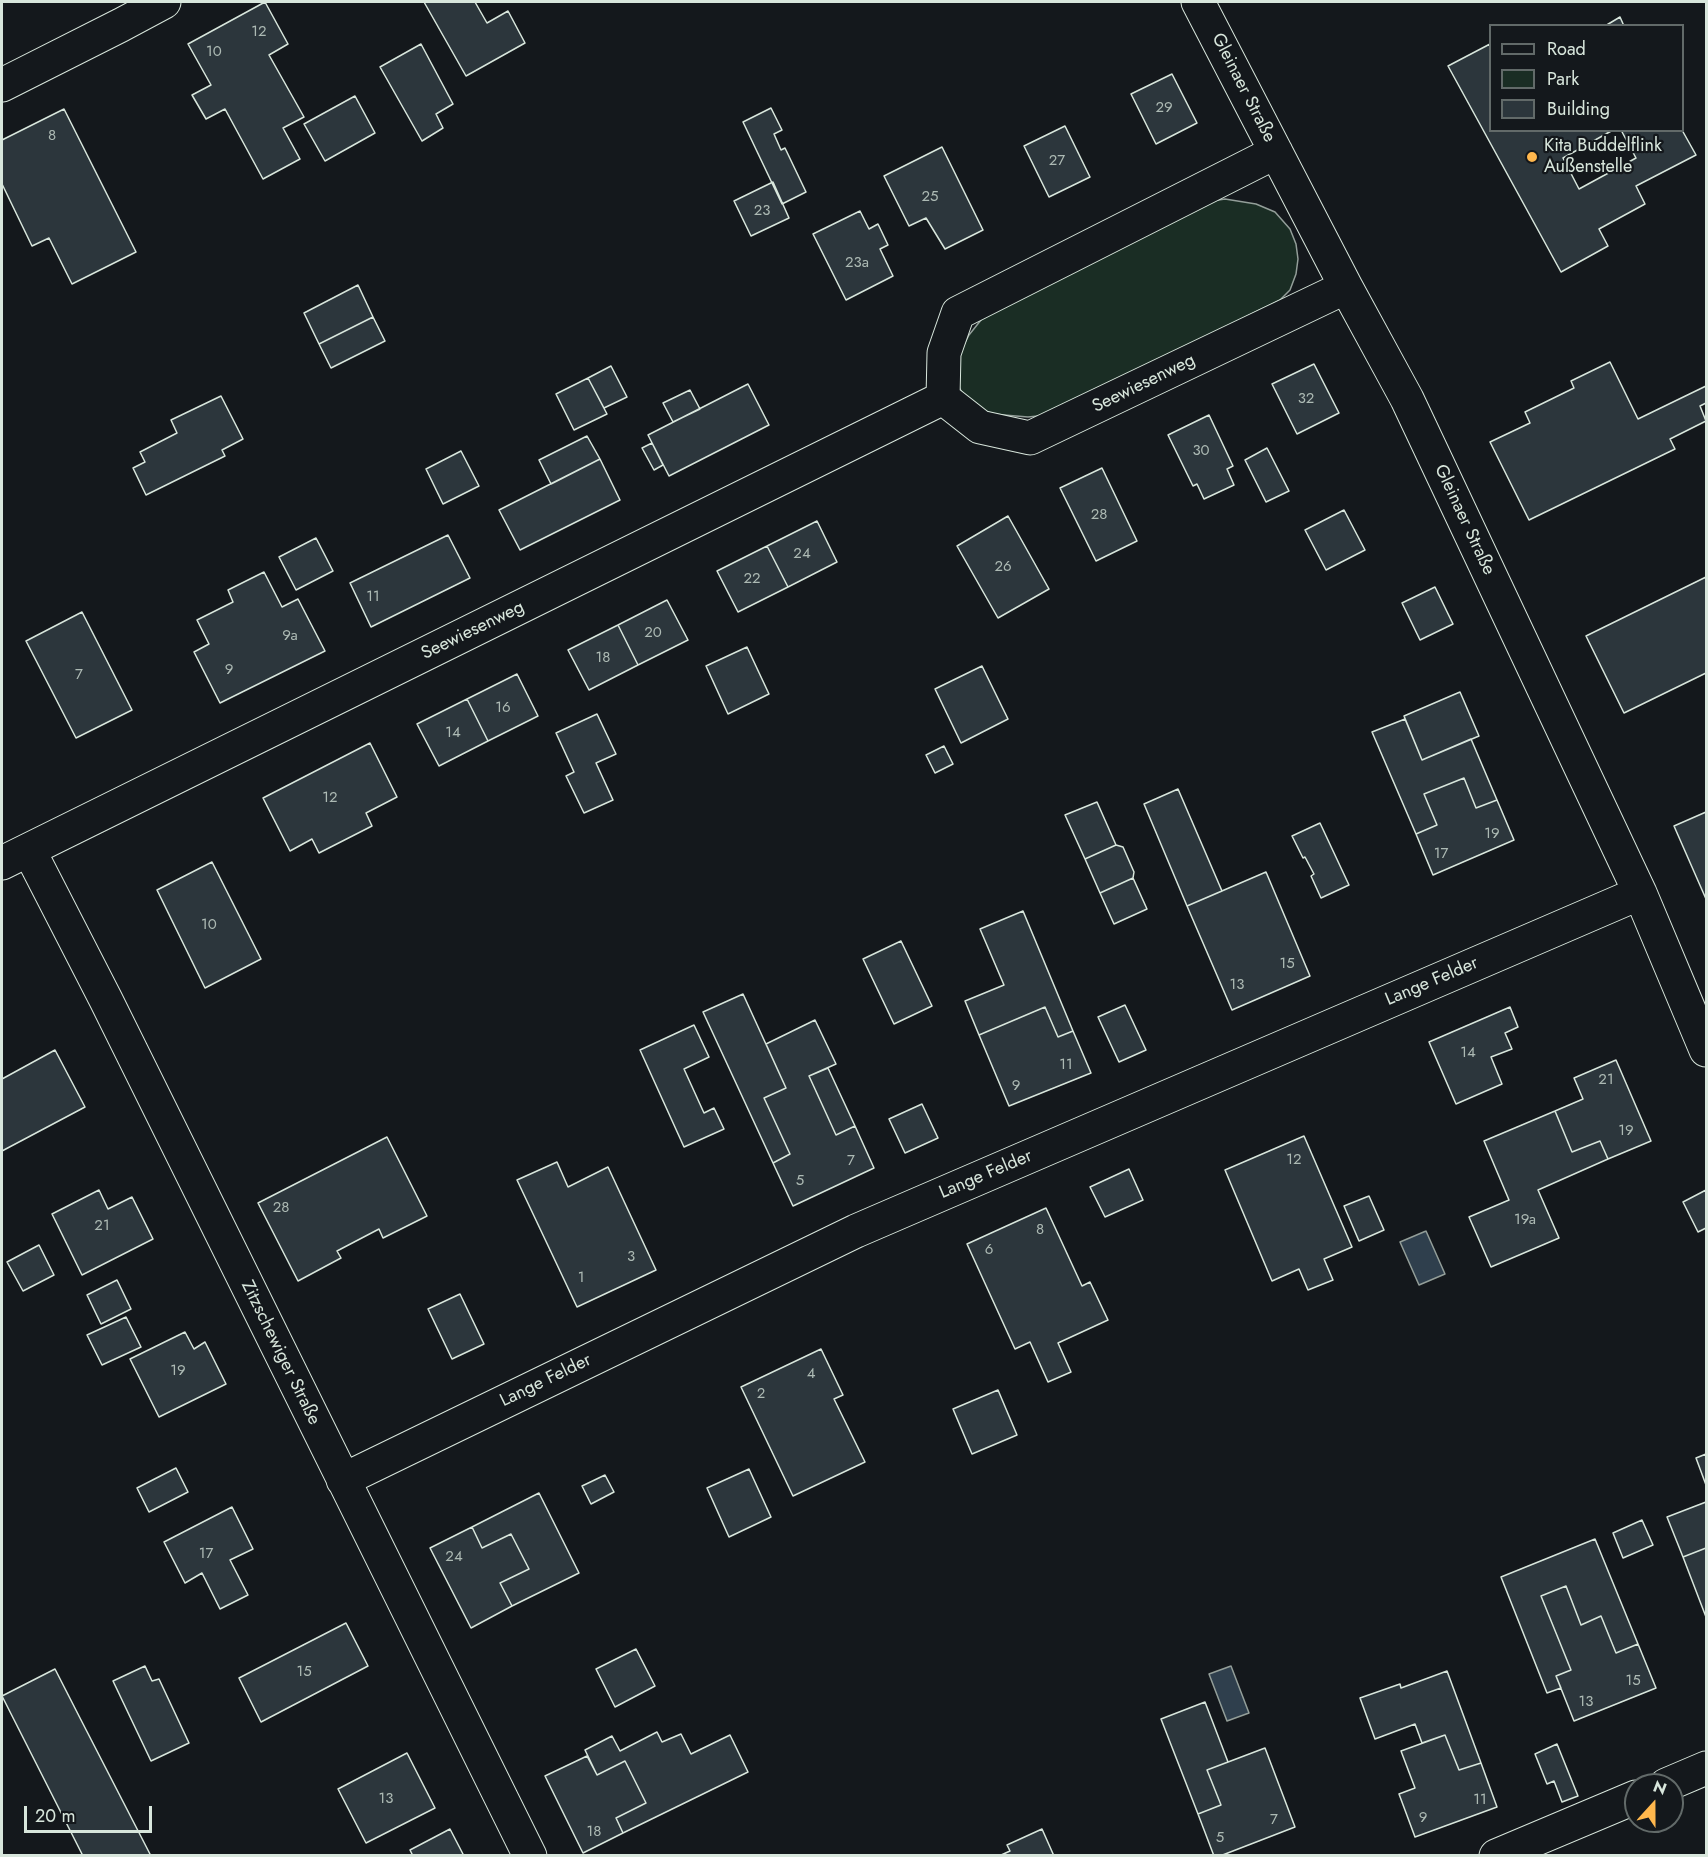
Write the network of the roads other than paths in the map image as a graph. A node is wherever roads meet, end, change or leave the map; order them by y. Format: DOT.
graph roads {
  1 [pos="164,2"];
  2 [pos="1198,2"];
  3 [pos="2,85"];
  4 [pos="1276,152"];
  5 [pos="1346,287"];
  6 [pos="943,398"];
  7 [pos="15,856"];
  8 [pos="1640,893"];
  9 [pos="1707,1050"];
  10 [pos="343,1480"];
  11 [pos="1707,1768"];
  12 [pos="1684,1778"];
  13 [pos="1624,1802"];
  14 [pos="530,1856"];
  15 [pos="1496,1856"];
  1 -- 3 [label="street"];
  2 -- 4 [label="street, Gleinaer Straße"];
  4 -- 5 [label="street, Gleinaer Straße"];
  4 -- 6 [label="street"];
  5 -- 6 [label="street, Seewiesenweg"];
  5 -- 8 [label="street, Gleinaer Straße"];
  6 -- 7 [label="street, Seewiesenweg"];
  7 -- 10 [label="street, Zitzschewiger Straße"];
  8 -- 9 [label="street, Gleinaer Straße"];
  8 -- 10 [label="street, Lange Felder"];
  10 -- 14 [label="street, Zitzschewiger Straße"];
  11 -- 12 [label="street"];
  13 -- 15 [label="street"];
}
